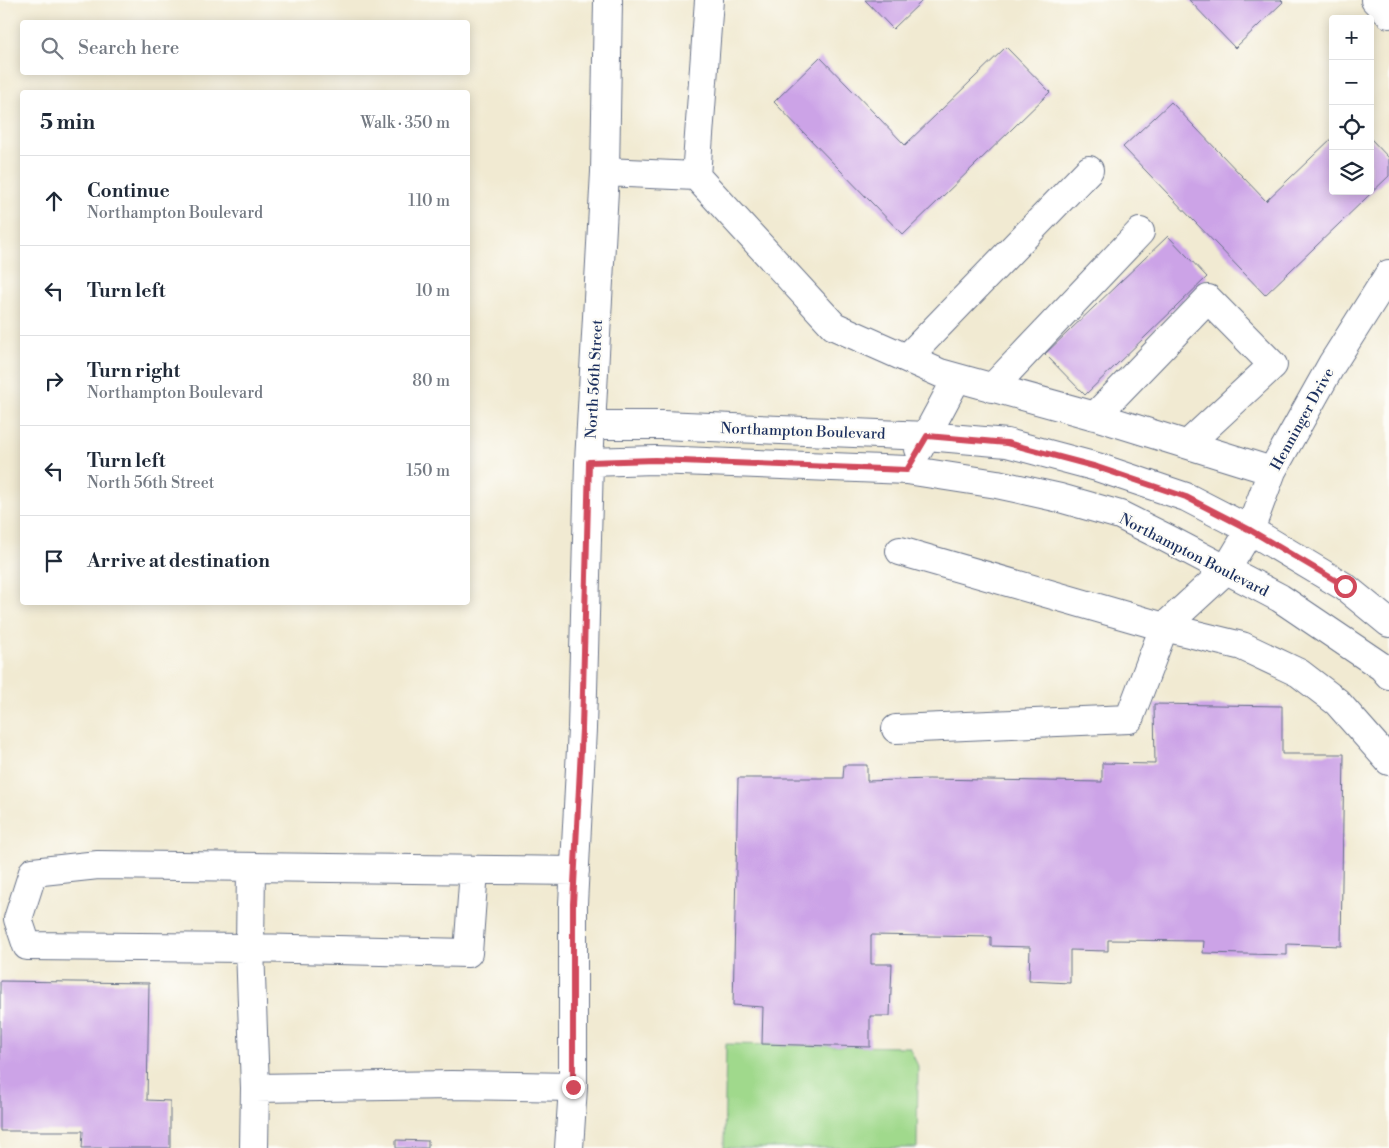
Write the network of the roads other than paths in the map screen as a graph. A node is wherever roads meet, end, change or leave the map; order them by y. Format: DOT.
graph roads {
  1 [pos="608,0"];
  2 [pos="709,0"];
  3 [pos="1376,0"];
  4 [pos="1389,14"];
  5 [pos="1089,170"];
  6 [pos="605,172"];
  7 [pos="696,176"];
  8 [pos="1140,232"];
  9 [pos="1389,274"];
  10 [pos="907,358"];
  11 [pos="957,378"];
  12 [pos="992,388"];
  13 [pos="1095,416"];
  14 [pos="592,425"];
  15 [pos="927,436"];
  16 [pos="1188,444"];
  17 [pos="589,462"];
  18 [pos="907,470"];
  19 [pos="1272,471"];
  20 [pos="1250,530"];
  21 [pos="900,551"];
  22 [pos="1226,570"];
  23 [pos="1389,623"];
  24 [pos="1164,627"];
  25 [pos="1389,676"];
  26 [pos="896,729"];
  27 [pos="1389,761"];
  28 [pos="251,866"];
  29 [pos="474,870"];
  30 [pos="575,871"];
  31 [pos="250,948"];
  32 [pos="573,1087"];
  33 [pos="255,1088"];
  34 [pos="254,1148"];
  35 [pos="569,1148"];
  1 -- 6 [label="street, North 56th Street"];
  2 -- 7 [label="street"];
  3 -- 4 [label="street"];
  5 -- 10 [label="street"];
  6 -- 7 [label="street"];
  6 -- 14 [label="street, North 56th Street"];
  7 -- 10 [label="street"];
  8 -- 12 [label="street"];
  9 -- 19 [label="street, Henninger Drive"];
  10 -- 11 [label="street"];
  11 -- 12 [label="street"];
  11 -- 15 [label="street"];
  12 -- 13 [label="street"];
  13 -- 16 [label="street"];
  13 -- 16 [label="street"];
  14 -- 15 [label="street, Northampton Boulevard"];
  14 -- 17 [label="street, North 56th Street"];
  15 -- 18 [label="street"];
  15 -- 20 [label="street, Northampton Boulevard"];
  16 -- 19 [label="street"];
  17 -- 18 [label="street, Northampton Boulevard"];
  17 -- 30 [label="street, North 56th Street"];
  18 -- 22 [label="street, Northampton Boulevard"];
  19 -- 20 [label="street, Henninger Drive"];
  20 -- 22 [label="street, Henninger Drive"];
  20 -- 23 [label="street, Northampton Boulevard"];
  21 -- 24 [label="street"];
  22 -- 24 [label="street, Henninger Drive"];
  22 -- 25 [label="street, Northampton Boulevard"];
  24 -- 26 [label="street"];
  24 -- 27 [label="street"];
  28 -- 29 [label="street"];
  28 -- 31 [label="street"];
  28 -- 31 [label="street"];
  29 -- 30 [label="street"];
  29 -- 31 [label="street"];
  30 -- 32 [label="street, North 56th Street"];
  31 -- 33 [label="street"];
  32 -- 33 [label="street"];
  32 -- 35 [label="street, North 56th Street"];
  33 -- 34 [label="street"];
}
